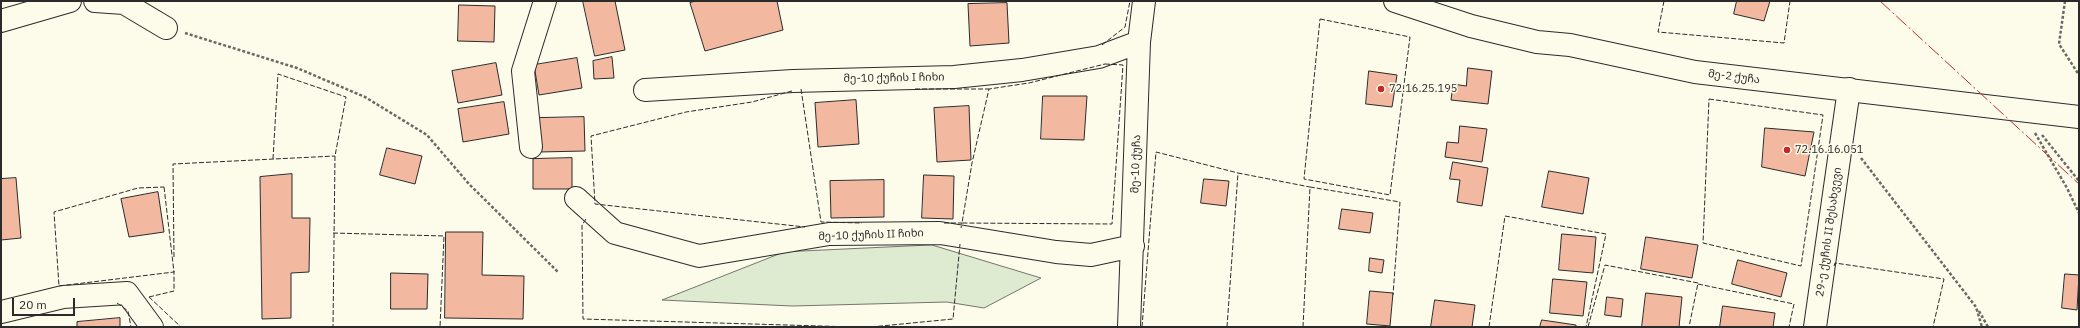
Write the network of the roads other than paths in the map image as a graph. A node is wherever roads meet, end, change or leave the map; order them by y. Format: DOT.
graph roads {
  1 [pos="70,1"];
  2 [pos="95,1"];
  3 [pos="545,1"];
  4 [pos="1144,1"];
  5 [pos="1395,1"];
  6 [pos="1,21"];
  7 [pos="166,28"];
  8 [pos="1139,42"];
  9 [pos="1849,89"];
  10 [pos="645,90"];
  11 [pos="2079,117"];
  12 [pos="531,146"];
  13 [pos="576,198"];
  14 [pos="1133,246"];
  15 [pos="1,312"];
  16 [pos="152,327"];
  17 [pos="1129,327"];
  18 [pos="1815,327"];
  1 -- 6 [label="street"];
  2 -- 7 [label="street"];
  3 -- 12 [label="street"];
  4 -- 8 [label="street, მე-10 ქუჩა"];
  5 -- 9 [label="street, მე-2 ქუჩა"];
  8 -- 10 [label="street, მე-10 ქუჩის I ჩიხი"];
  8 -- 14 [label="street, მე-10 ქუჩა"];
  9 -- 11 [label="street, მე-2 ქუჩა"];
  9 -- 18 [label="street, 29-ე ქუჩის II შესახვევი"];
  13 -- 14 [label="street, მე-10 ქუჩის II ჩიხი"];
  14 -- 17 [label="street, მე-10 ქუჩა"];
  15 -- 16 [label="street"];
}
